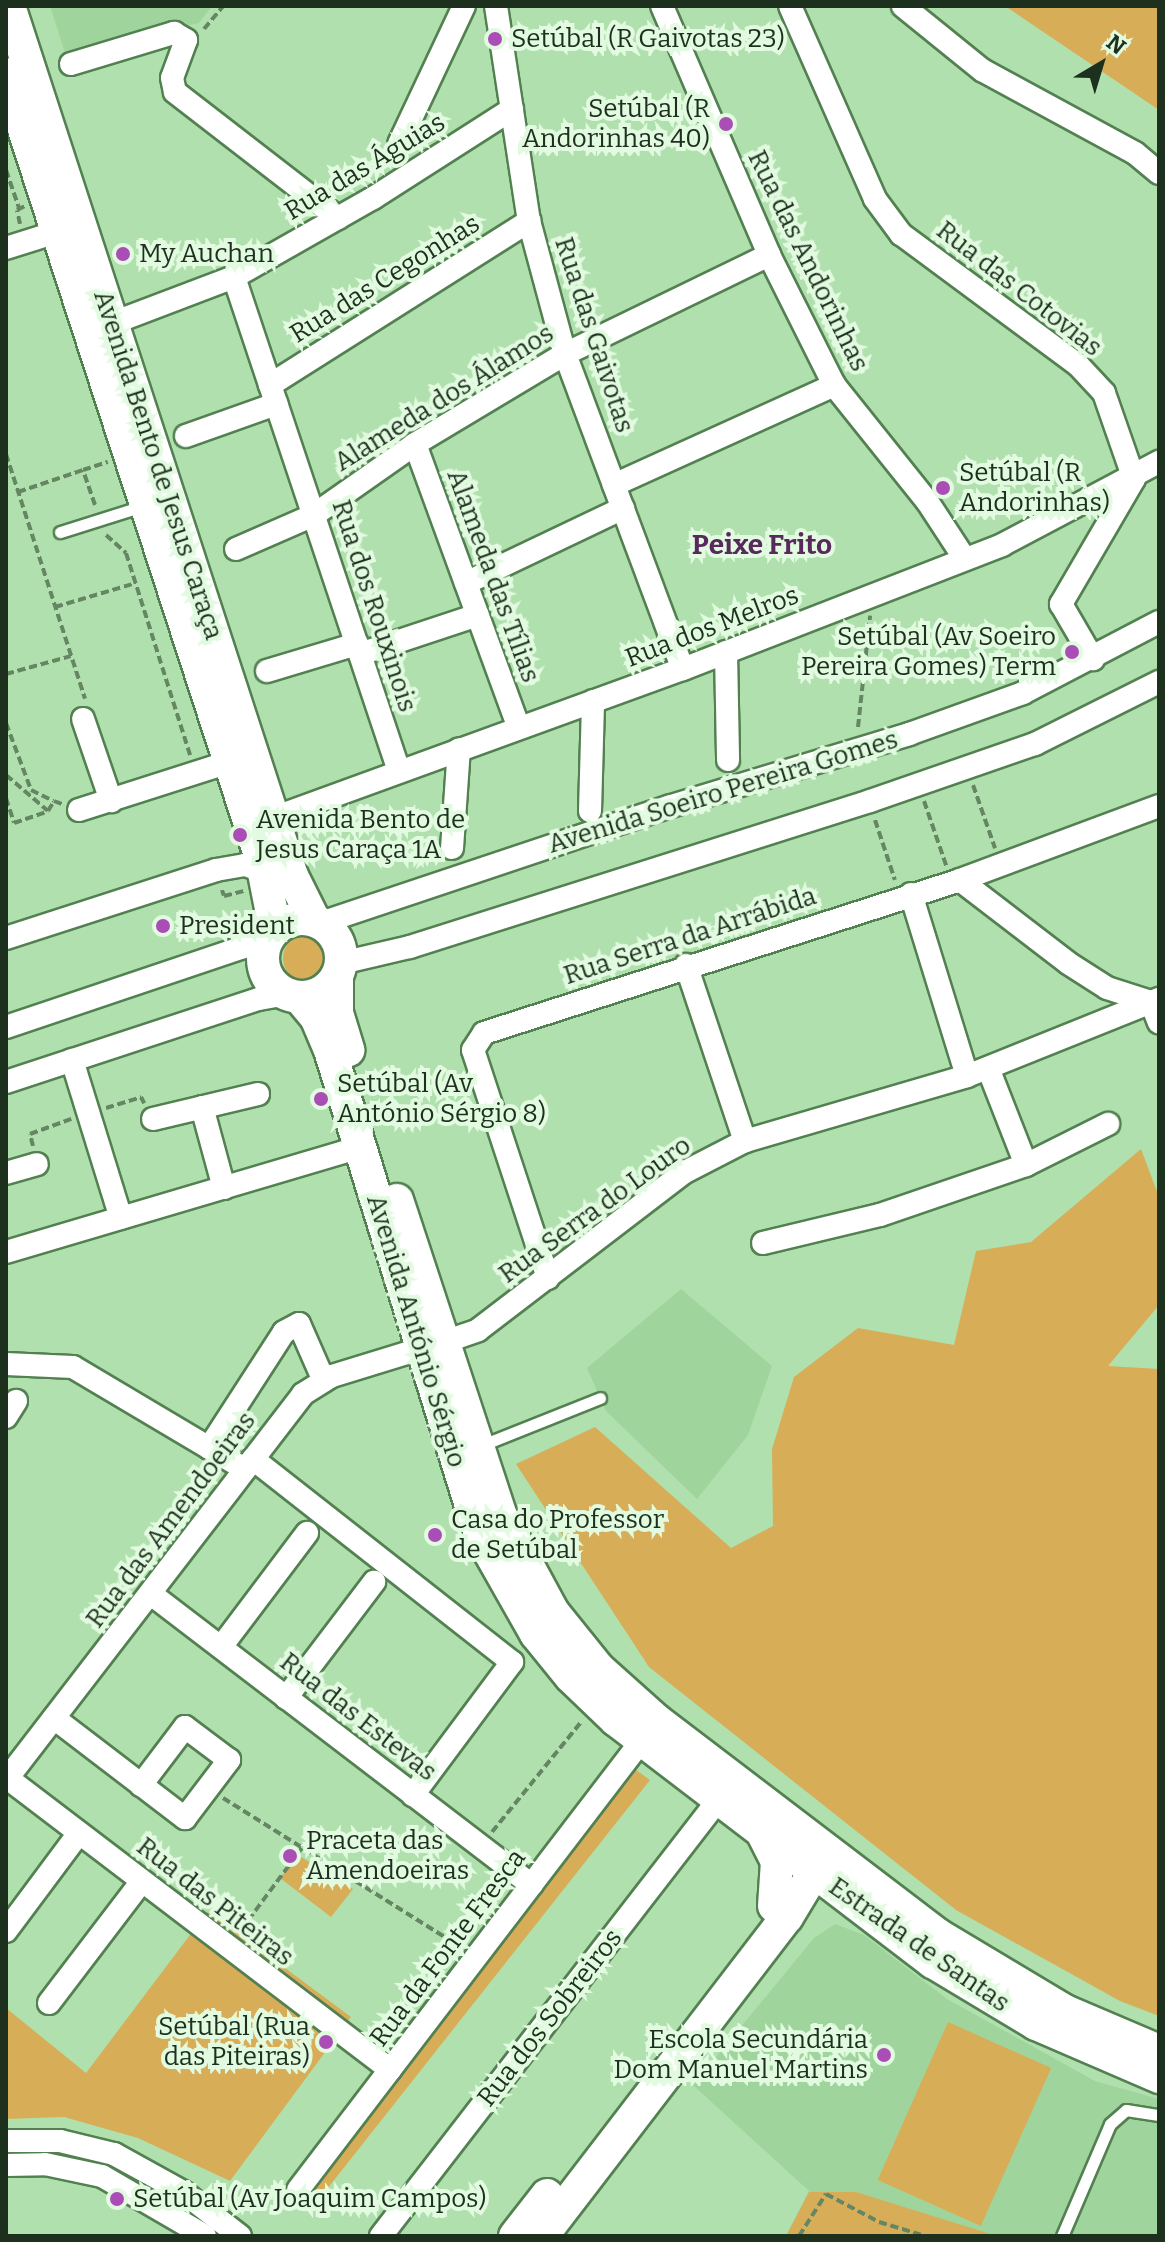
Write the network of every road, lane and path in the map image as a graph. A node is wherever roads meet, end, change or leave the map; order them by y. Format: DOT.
graph roads {
  1 [pos="9,6"];
  2 [pos="223,6"];
  3 [pos="464,6"];
  4 [pos="496,6"];
  5 [pos="662,6"];
  6 [pos="790,6"];
  7 [pos="903,6"];
  8 [pos="200,35"];
  9 [pos="71,64"];
  10 [pos="6,74"];
  11 [pos="512,109"];
  12 [pos="399,144"];
  13 [pos="6,170"];
  14 [pos="1159,173"];
  15 [pos="19,208"];
  16 [pos="338,218"];
  17 [pos="529,221"];
  18 [pos="57,232"];
  19 [pos="6,248"];
  20 [pos="769,255"];
  21 [pos="234,277"];
  22 [pos="113,323"];
  23 [pos="565,354"];
  24 [pos="834,385"];
  25 [pos="273,394"];
  26 [pos="186,436"];
  27 [pos="415,444"];
  28 [pos="6,454"];
  29 [pos="112,461"];
  30 [pos="1159,462"];
  31 [pos="83,470"];
  32 [pos="1134,479"];
  33 [pos="614,485"];
  34 [pos="18,492"];
  35 [pos="145,505"];
  36 [pos="96,508"];
  37 [pos="623,508"];
  38 [pos="314,515"];
  39 [pos="60,532"];
  40 [pos="104,533"];
  41 [pos="236,549"];
  42 [pos="965,559"];
  43 [pos="136,583"];
  44 [pos="466,583"];
  45 [pos="55,607"];
  46 [pos="478,615"];
  47 [pos="869,622"];
  48 [pos="1159,622"];
  49 [pos="359,649"];
  50 [pos="867,650"];
  51 [pos="726,652"];
  52 [pos="71,656"];
  53 [pos="1093,659"];
  54 [pos="683,669"];
  55 [pos="267,671"];
  56 [pos="6,674"];
  57 [pos="1159,682"];
  58 [pos="593,701"];
  59 [pos="83,719"];
  60 [pos="6,723"];
  61 [pos="519,728"];
  62 [pos="459,749"];
  63 [pos="190,755"];
  64 [pos="728,760"];
  65 [pos="229,762"];
  66 [pos="967,767"];
  67 [pos="399,771"];
  68 [pos="6,775"];
  69 [pos="6,798"];
  70 [pos="54,801"];
  71 [pos="111,801"];
  72 [pos="1159,806"];
  73 [pos="79,810"];
  74 [pos="590,811"];
  75 [pos="884,812"];
  76 [pos="273,818"];
  77 [pos="452,848"];
  78 [pos="1001,866"];
  79 [pos="265,872"];
  80 [pos="960,880"];
  81 [pos="911,894"];
  82 [pos="318,922"];
  83 [pos="271,934"];
  84 [pos="6,938"];
  85 [pos="686,965"];
  86 [pos="339,970"];
  87 [pos="294,996"];
  88 [pos="1156,1008"];
  89 [pos="6,1027"];
  90 [pos="72,1060"];
  91 [pos="977,1072"];
  92 [pos="6,1082"];
  93 [pos="258,1094"];
  94 [pos="202,1107"];
  95 [pos="153,1119"];
  96 [pos="1108,1124"];
  97 [pos="745,1141"];
  98 [pos="360,1147"];
  99 [pos="37,1164"];
  100 [pos="1026,1165"];
  101 [pos="6,1173"];
  102 [pos="224,1188"];
  103 [pos="121,1218"];
  104 [pos="763,1243"];
  105 [pos="6,1252"];
  106 [pos="548,1278"];
  107 [pos="432,1346"];
  108 [pos="6,1364"];
  109 [pos="324,1381"];
  110 [pos="600,1398"];
  111 [pos="478,1447"];
  112 [pos="209,1448"];
  113 [pos="249,1464"];
  114 [pos="307,1533"];
  115 [pos="374,1582"];
  116 [pos="151,1594"];
  117 [pos="221,1647"];
  118 [pos="286,1698"];
  119 [pos="54,1718"];
  120 [pos="581,1721"];
  121 [pos="642,1740"];
  122 [pos="7,1778"];
  123 [pos="141,1785"];
  124 [pos="208,1788"];
  125 [pos="413,1795"];
  126 [pos="719,1799"];
  127 [pos="759,1830"];
  128 [pos="79,1833"];
  129 [pos="481,1847"];
  130 [pos="302,1848"];
  131 [pos="820,1861"];
  132 [pos="142,1881"];
  133 [pos="531,1885"];
  134 [pos="781,1912"];
  135 [pos="874,1918"];
  136 [pos="6,1931"];
  137 [pos="228,1948"];
  138 [pos="476,1957"];
  139 [pos="49,2003"];
  140 [pos="1159,2051"];
  141 [pos="390,2070"];
  142 [pos="1159,2077"];
  143 [pos="1159,2115"];
  144 [pos="6,2141"];
  145 [pos="6,2165"];
  146 [pos="298,2190"];
  147 [pos="205,2236"];
  148 [pos="240,2236"];
  149 [pos="381,2236"];
  150 [pos="515,2236"];
  151 [pos="542,2236"];
  152 [pos="799,2236"];
  153 [pos="925,2236"];
  154 [pos="1062,2236"];
  1 -- 22 [label="main road, Avenida Bento de Jesus Caraça"];
  2 -- 8 [label="path"];
  3 -- 12 [label="street, Rua das Águias"];
  4 -- 11 [label="street, Rua das Gaivotas"];
  5 -- 20 [label="street, Rua das Andorinhas"];
  6 -- 32 [label="street, Rua das Cotovias"];
  7 -- 14 [label="street"];
  9 -- 16 [label="street"];
  10 -- 18 [label="main road, Avenida Bento de Jesus Caraça"];
  11 -- 16 [label="street, Rua das Águias"];
  11 -- 17 [label="street, Rua das Gaivotas"];
  13 -- 15 [label="path"];
  16 -- 21 [label="street, Rua das Águias"];
  17 -- 23 [label="street, Rua das Gaivotas"];
  17 -- 25 [label="street, Rua das Cegonhas"];
  18 -- 19 [label="street"];
  18 -- 35 [label="main road, Avenida Bento de Jesus Caraça"];
  20 -- 23 [label="street, Alameda dos Álamos"];
  20 -- 24 [label="street, Rua das Andorinhas"];
  21 -- 22 [label="street, Rua das Águias"];
  21 -- 25 [label="street, Rua dos Rouxinois"];
  22 -- 76 [label="main road, Avenida Bento de Jesus Caraça"];
  23 -- 27 [label="street, Alameda dos Álamos"];
  23 -- 33 [label="street, Rua das Gaivotas"];
  24 -- 33 [label="street"];
  24 -- 42 [label="street, Rua das Andorinhas"];
  25 -- 26 [label="street, Rua das Cegonhas"];
  25 -- 38 [label="street, Rua dos Rouxinois"];
  27 -- 38 [label="street, Alameda dos Álamos"];
  27 -- 44 [label="street, Alameda das Tílias"];
  28 -- 34 [label="path"];
  29 -- 31 [label="path"];
  30 -- 32 [label="street, Rua dos Melros"];
  31 -- 34 [label="path"];
  31 -- 36 [label="path"];
  32 -- 42 [label="street, Rua dos Melros"];
  32 -- 53 [label="street"];
  33 -- 37 [label="street, Rua das Gaivotas"];
  34 -- 45 [label="path"];
  35 -- 39 [label="lane"];
  35 -- 65 [label="main road, Avenida Bento de Jesus Caraça"];
  37 -- 44 [label="street"];
  37 -- 54 [label="street, Rua das Gaivotas"];
  38 -- 41 [label="street, Alameda dos Álamos"];
  38 -- 49 [label="street, Rua dos Rouxinois"];
  40 -- 43 [label="path"];
  42 -- 51 [label="street, Rua dos Melros"];
  43 -- 45 [label="path"];
  43 -- 63 [label="path"];
  44 -- 46 [label="street, Alameda das Tílias"];
  45 -- 52 [label="path"];
  46 -- 49 [label="street"];
  46 -- 61 [label="street, Alameda das Tílias"];
  47 -- 50 [label="path"];
  48 -- 53 [label="street, Avenida Soeiro Pereira Gomes"];
  49 -- 55 [label="street"];
  49 -- 67 [label="street, Rua dos Rouxinois"];
  51 -- 54 [label="street, Rua dos Melros"];
  51 -- 64 [label="street"];
  52 -- 56 [label="path"];
  52 -- 59 [label="path"];
  53 -- 82 [label="street, Avenida Soeiro Pereira Gomes"];
  54 -- 58 [label="street, Rua dos Melros"];
  57 -- 66 [label="street, Avenida Soeiro Pereira Gomes"];
  58 -- 61 [label="street, Rua dos Melros"];
  58 -- 74 [label="street"];
  59 -- 71 [label="street"];
  60 -- 70 [label="path"];
  61 -- 62 [label="street, Rua dos Melros"];
  62 -- 67 [label="street, Rua dos Melros"];
  62 -- 77 [label="street"];
  65 -- 71 [label="street"];
  65 -- 79 [label="main road, Avenida Bento de Jesus Caraça"];
  66 -- 78 [label="path"];
  66 -- 86 [label="street, Avenida Soeiro Pereira Gomes"];
  67 -- 76 [label="street, Rua dos Melros"];
  68 -- 69 [label="path"];
  71 -- 73 [label="street"];
  72 -- 78 [label="street, Rua Serra da Arrábida"];
  75 -- 81 [label="path"];
  76 -- 82 [label="main road, Avenida Bento de Jesus Caraça"];
  78 -- 80 [label="street, Rua Serra da Arrábida"];
  79 -- 83 [label="main road, Avenida Bento de Jesus Caraça"];
  79 -- 84 [label="street"];
  80 -- 81 [label="street, Rua Serra da Arrábida"];
  80 -- 88 [label="street"];
  81 -- 85 [label="street, Rua Serra da Arrábida"];
  81 -- 91 [label="street"];
  82 -- 83 [label="main road, Avenida Soeiro Pereira Gomes"];
  82 -- 86 [label="main road"];
  83 -- 87 [label="main road"];
  83 -- 89 [label="street, Avenida Soeiro Pereira Gomes"];
  85 -- 97 [label="street"];
  85 -- 106 [label="street, Rua Serra da Arrábida"];
  86 -- 87 [label="main road, Avenida Soeiro Pereira Gomes"];
  86 -- 107 [label="main road, Avenida António Sérgio"];
  87 -- 90 [label="street, Avenida Soeiro Pereira Gomes"];
  87 -- 98 [label="main road, Avenida António Sérgio"];
  88 -- 91 [label="street, Rua Serra do Louro"];
  90 -- 92 [label="street, Avenida Soeiro Pereira Gomes"];
  90 -- 103 [label="street"];
  91 -- 97 [label="street, Rua Serra do Louro"];
  91 -- 100 [label="street"];
  93 -- 94 [label="street"];
  94 -- 95 [label="street"];
  94 -- 102 [label="street"];
  96 -- 100 [label="street"];
  97 -- 106 [label="street, Rua Serra do Louro"];
  98 -- 102 [label="street"];
  98 -- 107 [label="main road, Avenida António Sérgio"];
  99 -- 101 [label="street"];
  100 -- 104 [label="street"];
  102 -- 103 [label="street"];
  103 -- 105 [label="street"];
  106 -- 107 [label="street, Rua Serra do Louro"];
  107 -- 109 [label="street, Rua das Amendoeiras"];
  107 -- 111 [label="main road, Avenida António Sérgio"];
  107 -- 121 [label="main road, Avenida António Sérgio"];
  108 -- 112 [label="street"];
  109 -- 112 [label="street"];
  109 -- 113 [label="street, Rua das Amendoeiras"];
  110 -- 111 [label="lane"];
  111 -- 131 [label="main road, Avenida António Sérgio"];
  112 -- 113 [label="street"];
  113 -- 116 [label="street, Rua das Amendoeiras"];
  113 -- 125 [label="street"];
  114 -- 117 [label="street"];
  115 -- 118 [label="street"];
  116 -- 117 [label="street, Rua das Estevas"];
  116 -- 119 [label="street, Rua das Amendoeiras"];
  117 -- 118 [label="street, Rua das Estevas"];
  118 -- 125 [label="street, Rua das Estevas"];
  119 -- 122 [label="street, Rua das Amendoeiras"];
  119 -- 123 [label="street"];
  120 -- 129 [label="path"];
  121 -- 126 [label="main road, Avenida António Sérgio"];
  121 -- 133 [label="street, Rua da Fonte Fresca"];
  122 -- 128 [label="street, Rua das Piteiras"];
  123 -- 124 [label="street"];
  123 -- 124 [label="street"];
  124 -- 130 [label="path"];
  125 -- 129 [label="street, Rua das Estevas"];
  126 -- 127 [label="main road, Avenida António Sérgio"];
  126 -- 149 [label="street, Rua dos Sobreiros"];
  127 -- 131 [label="main road, Avenida António Sérgio"];
  127 -- 134 [label="main road"];
  128 -- 132 [label="street, Rua das Piteiras"];
  128 -- 136 [label="street"];
  129 -- 133 [label="street, Rua das Estevas"];
  130 -- 137 [label="path"];
  130 -- 138 [label="path"];
  131 -- 134 [label="main road"];
  131 -- 135 [label="main road, Estrada de Santas"];
  131 -- 140 [label="main road, Estrada de Santas"];
  132 -- 137 [label="street, Rua das Piteiras"];
  132 -- 139 [label="street"];
  133 -- 138 [label="street, Rua da Fonte Fresca"];
  134 -- 135 [label="main road"];
  134 -- 150 [label="main road"];
  134 -- 151 [label="main road"];
  135 -- 142 [label="main road, Estrada de Santas"];
  137 -- 141 [label="street, Rua das Piteiras"];
  138 -- 141 [label="street, Rua da Fonte Fresca"];
  141 -- 146 [label="street, Rua da Fonte Fresca"];
  143 -- 154 [label="lane"];
  144 -- 148 [label="street"];
  145 -- 147 [label="street"];
  152 -- 153 [label="path"];
}
